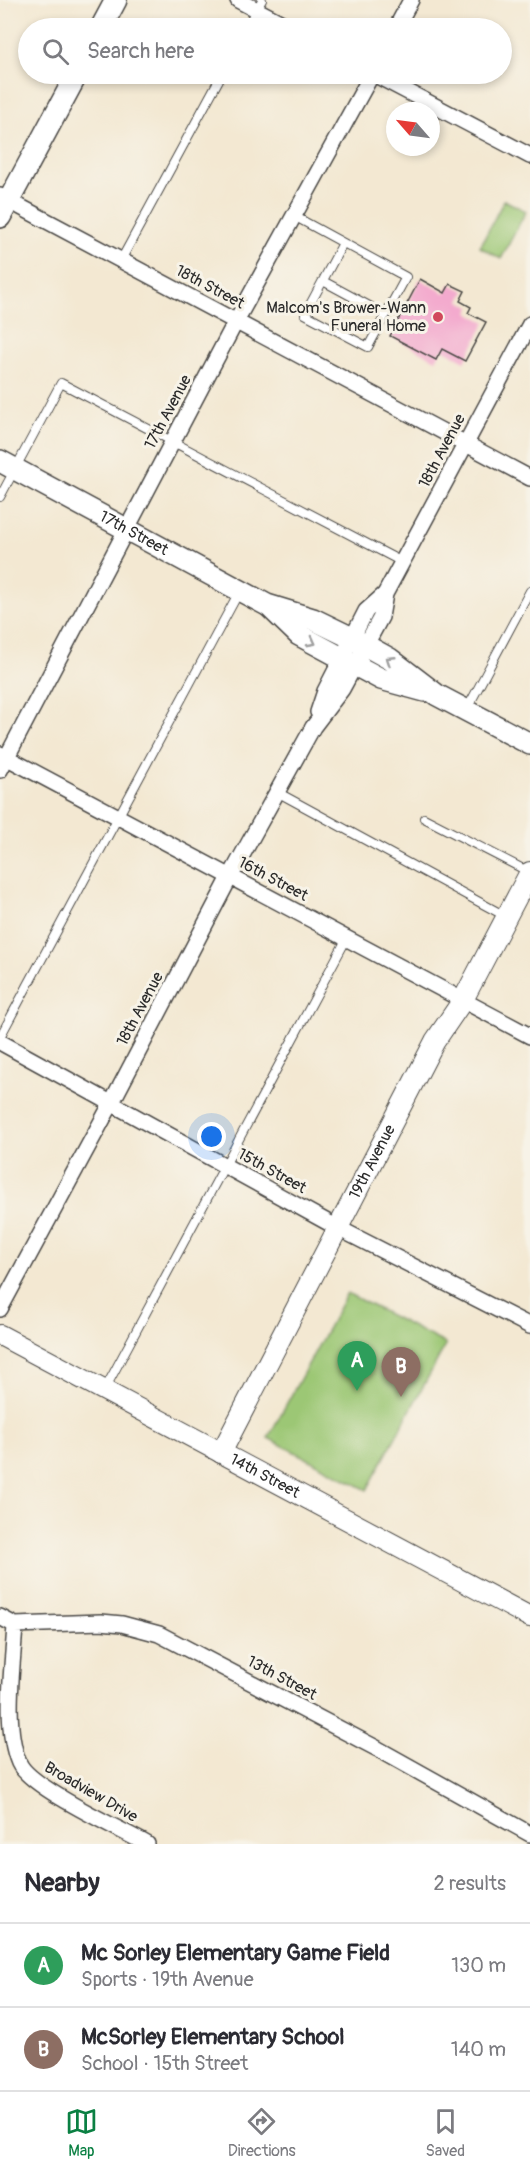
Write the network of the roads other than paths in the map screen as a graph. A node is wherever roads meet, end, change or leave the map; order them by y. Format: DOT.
graph roads {
  1 [pos="116,0"];
  2 [pos="238,0"];
  3 [pos="411,0"];
  4 [pos="259,5"];
  5 [pos="106,18"];
  6 [pos="277,18"];
  7 [pos="401,18"];
  8 [pos="71,84"];
  9 [pos="217,84"];
  10 [pos="367,84"];
  11 [pos="392,84"];
  12 [pos="530,156"];
  13 [pos="3,204"];
  14 [pos="294,216"];
  15 [pos="343,243"];
  16 [pos="121,260"];
  17 [pos="323,280"];
  18 [pos="386,315"];
  19 [pos="236,321"];
  20 [pos="530,324"];
  21 [pos="173,441"];
  22 [pos="467,443"];
  23 [pos="7,465"];
  24 [pos="530,478"];
  25 [pos="0,497"];
  26 [pos="127,530"];
  27 [pos="402,562"];
  28 [pos="240,590"];
  29 [pos="530,591"];
  30 [pos="267,605"];
  31 [pos="359,642"];
  32 [pos="348,661"];
  33 [pos="437,695"];
  34 [pos="466,710"];
  35 [pos="530,744"];
  36 [pos="2,760"];
  37 [pos="277,792"];
  38 [pos="117,816"];
  39 [pos="424,818"];
  40 [pos="530,873"];
  41 [pos="230,876"];
  42 [pos="507,917"];
  43 [pos="347,938"];
  44 [pos="463,1000"];
  45 [pos="530,1036"];
  46 [pos="0,1039"];
  47 [pos="111,1104"];
  48 [pos="224,1166"];
  49 [pos="338,1228"];
  50 [pos="0,1309"];
  51 [pos="530,1326"];
  52 [pos="0,1335"];
  53 [pos="105,1391"];
  54 [pos="221,1453"];
  55 [pos="0,1617"];
  56 [pos="530,1617"];
  57 [pos="15,1625"];
  58 [pos="530,1834"];
  59 [pos="139,1842"];
  1 -- 5 [label="main road"];
  2 -- 4 [label="street"];
  3 -- 7 [label="street"];
  4 -- 6 [label="street"];
  8 -- 13 [label="main road"];
  9 -- 16 [label="lane"];
  10 -- 14 [label="street, 17th Avenue"];
  11 -- 12 [label="street"];
  13 -- 16 [label="street, 18th Street"];
  14 -- 15 [label="lane"];
  14 -- 19 [label="street, 17th Avenue"];
  15 -- 17 [label="lane"];
  15 -- 18 [label="lane"];
  16 -- 19 [label="street, 18th Street"];
  17 -- 18 [label="lane"];
  17 -- 18 [label="lane"];
  19 -- 21 [label="street, 17th Avenue"];
  19 -- 22 [label="street, 18th Street"];
  20 -- 22 [label="street, 18th Avenue"];
  21 -- 23 [label="lane"];
  21 -- 26 [label="street, 17th Avenue"];
  21 -- 27 [label="lane"];
  22 -- 24 [label="street, 18th Street"];
  22 -- 27 [label="street, 18th Avenue"];
  23 -- 25 [label="lane"];
  23 -- 26 [label="main road, 17th Street"];
  26 -- 28 [label="main road, 17th Street"];
  26 -- 36 [label="street, 17th Avenue"];
  27 -- 31 [label="street, 18th Avenue"];
  28 -- 30 [label="main road, 17th Street"];
  28 -- 38 [label="lane"];
  29 -- 34 [label="lane"];
  30 -- 31 [label="main road, 17th Street"];
  30 -- 32 [label="main road, 17th Street, one-way"];
  31 -- 32 [label="street, 18th Avenue"];
  33 -- 31 [label="main road, 17th Street, one-way"];
  32 -- 33 [label="main road, 17th Street"];
  32 -- 37 [label="street, 18th Avenue"];
  33 -- 34 [label="main road, 17th Street"];
  34 -- 35 [label="main road, 17th Street"];
  36 -- 38 [label="street, 16th Street"];
  37 -- 41 [label="street, 18th Avenue"];
  37 -- 42 [label="lane"];
  38 -- 41 [label="street, 16th Street"];
  38 -- 46 [label="lane"];
  39 -- 40 [label="lane"];
  40 -- 42 [label="street, 19th Avenue"];
  41 -- 43 [label="street, 16th Street"];
  41 -- 47 [label="street, 18th Avenue"];
  42 -- 44 [label="street, 19th Avenue"];
  43 -- 44 [label="street, 16th Street"];
  43 -- 48 [label="lane"];
  44 -- 45 [label="street, 16th Street"];
  44 -- 49 [label="street, 19th Avenue"];
  46 -- 47 [label="street, 15th Street"];
  47 -- 48 [label="street, 15th Street"];
  47 -- 50 [label="street, 18th Avenue"];
  48 -- 49 [label="street, 15th Street"];
  48 -- 53 [label="lane"];
  49 -- 51 [label="street, 15th Street"];
  49 -- 54 [label="street, 19th Avenue"];
  52 -- 53 [label="street, 14th Street"];
  53 -- 54 [label="street, 14th Street"];
  54 -- 56 [label="street, 14th Street"];
  55 -- 57 [label="street"];
  57 -- 58 [label="street, 13th Street"];
  57 -- 59 [label="street, Broadview Drive"];
}
